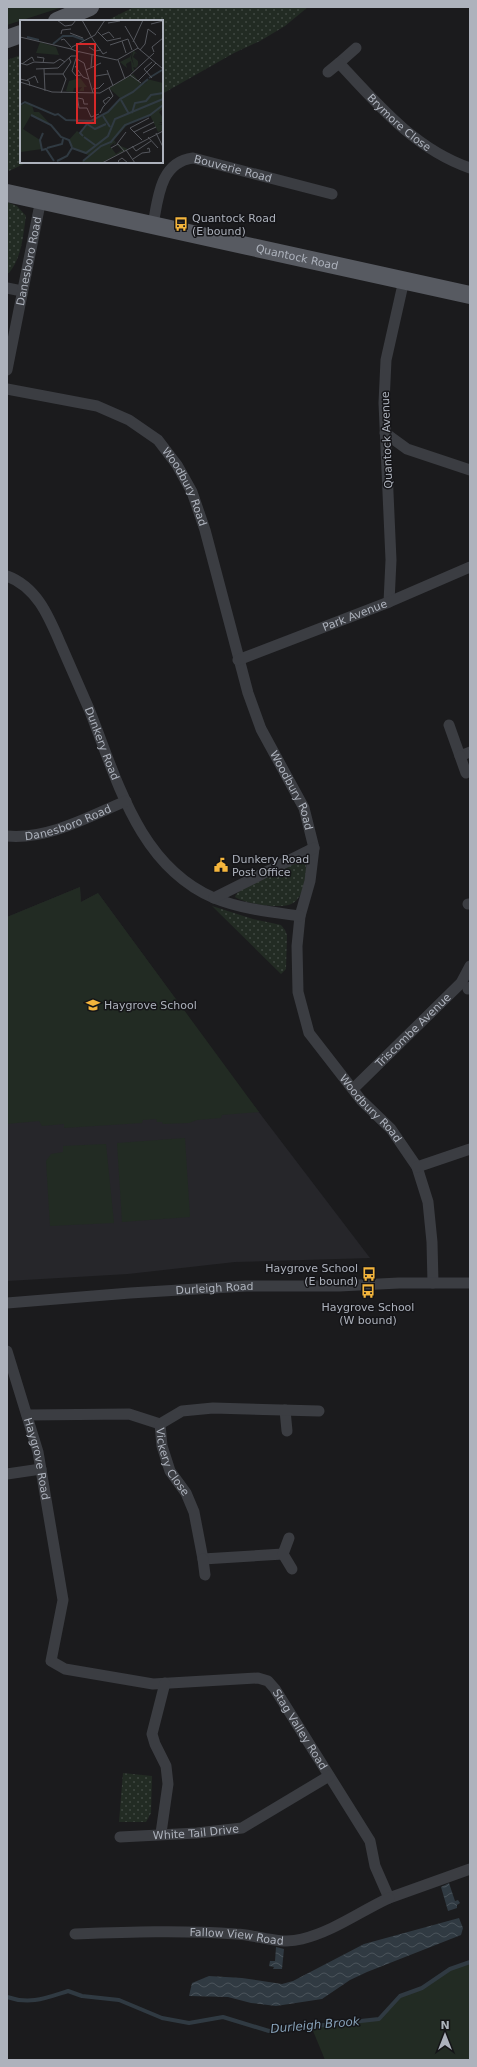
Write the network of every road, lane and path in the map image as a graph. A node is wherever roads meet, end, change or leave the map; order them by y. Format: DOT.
graph roads {
  1 [pos="90,7"];
  2 [pos="59,20"];
  3 [pos="20,34"];
  4 [pos="7,39"];
  5 [pos="356,48"];
  6 [pos="339,63"];
  7 [pos="328,72"];
  8 [pos="470,168"];
  9 [pos="7,192"];
  10 [pos="332,194"];
  11 [pos="41,199"];
  12 [pos="153,224"];
  13 [pos="404,280"];
  14 [pos="7,288"];
  15 [pos="22,291"];
  16 [pos="470,295"];
  17 [pos="7,370"];
  18 [pos="7,389"];
  19 [pos="385,434"];
  20 [pos="470,470"];
  21 [pos="470,567"];
  22 [pos="7,576"];
  23 [pos="389,602"];
  24 [pos="238,660"];
  25 [pos="449,725"];
  26 [pos="465,754"];
  27 [pos="466,773"];
  28 [pos="126,801"];
  29 [pos="7,836"];
  30 [pos="314,848"];
  31 [pos="214,898"];
  32 [pos="300,916"];
  33 [pos="470,969"];
  34 [pos="352,1089"];
  35 [pos="470,1149"];
  36 [pos="417,1167"];
  37 [pos="433,1283"];
  38 [pos="470,1283"];
  39 [pos="7,1303"];
  40 [pos="7,1351"];
  41 [pos="285,1410"];
  42 [pos="319,1411"];
  43 [pos="27,1415"];
  44 [pos="160,1424"];
  45 [pos="286,1431"];
  46 [pos="41,1469"];
  47 [pos="7,1474"];
  48 [pos="289,1538"];
  49 [pos="283,1554"];
  50 [pos="203,1559"];
  51 [pos="292,1569"];
  52 [pos="205,1575"];
  53 [pos="51,1661"];
  54 [pos="165,1683"];
  55 [pos="329,1776"];
  56 [pos="161,1833"];
  57 [pos="120,1837"];
  58 [pos="470,1869"];
  59 [pos="389,1898"];
  60 [pos="75,1934"];
  1 -- 2 [label="main road"];
  3 -- 4 [label="main road"];
  5 -- 6 [label="street"];
  6 -- 7 [label="street"];
  6 -- 8 [label="street, Brymore Close"];
  9 -- 11 [label="main road, Quantock Road"];
  10 -- 12 [label="street, Bouverie Road"];
  11 -- 12 [label="main road, Quantock Road"];
  11 -- 15 [label="street, Danesboro Road"];
  12 -- 13 [label="main road, Quantock Road"];
  13 -- 16 [label="main road, Quantock Road"];
  13 -- 19 [label="street, Quantock Avenue"];
  14 -- 15 [label="street"];
  15 -- 17 [label="street, Danesboro Road"];
  18 -- 24 [label="street, Woodbury Road"];
  19 -- 20 [label="street"];
  19 -- 23 [label="street, Quantock Avenue"];
  21 -- 23 [label="street, Park Avenue"];
  22 -- 28 [label="street, Dunkery Road"];
  23 -- 24 [label="street, Park Avenue"];
  24 -- 30 [label="street, Woodbury Road"];
  25 -- 26 [label="street"];
  26 -- 27 [label="street"];
  28 -- 29 [label="street, Danesboro Road"];
  28 -- 31 [label="street, Dunkery Road"];
  30 -- 31 [label="street"];
  30 -- 32 [label="street, Woodbury Road"];
  31 -- 32 [label="street, Dunkery Road"];
  32 -- 34 [label="street, Woodbury Road"];
  33 -- 34 [label="street, Triscombe Avenue"];
  34 -- 36 [label="street, Woodbury Road"];
  35 -- 36 [label="street"];
  36 -- 37 [label="street, Woodbury Road"];
  37 -- 38 [label="street, Durleigh Road"];
  37 -- 39 [label="street, Durleigh Road"];
  40 -- 43 [label="street, Haygrove Road"];
  41 -- 42 [label="street"];
  41 -- 44 [label="street"];
  41 -- 45 [label="street"];
  43 -- 44 [label="street, Vickery Close"];
  43 -- 46 [label="street, Haygrove Road"];
  44 -- 50 [label="street, Vickery Close"];
  46 -- 47 [label="street"];
  46 -- 53 [label="street, Haygrove Road"];
  48 -- 49 [label="street"];
  49 -- 50 [label="street"];
  49 -- 51 [label="street"];
  50 -- 52 [label="street, Vickery Close"];
  53 -- 54 [label="street, Stag Valley Road"];
  54 -- 55 [label="street, Stag Valley Road"];
  54 -- 56 [label="street"];
  55 -- 56 [label="street, White Tail Drive"];
  55 -- 59 [label="street, Stag Valley Road"];
  56 -- 57 [label="street, White Tail Drive"];
  58 -- 59 [label="street"];
  59 -- 60 [label="street, Fallow View Road"];
}
